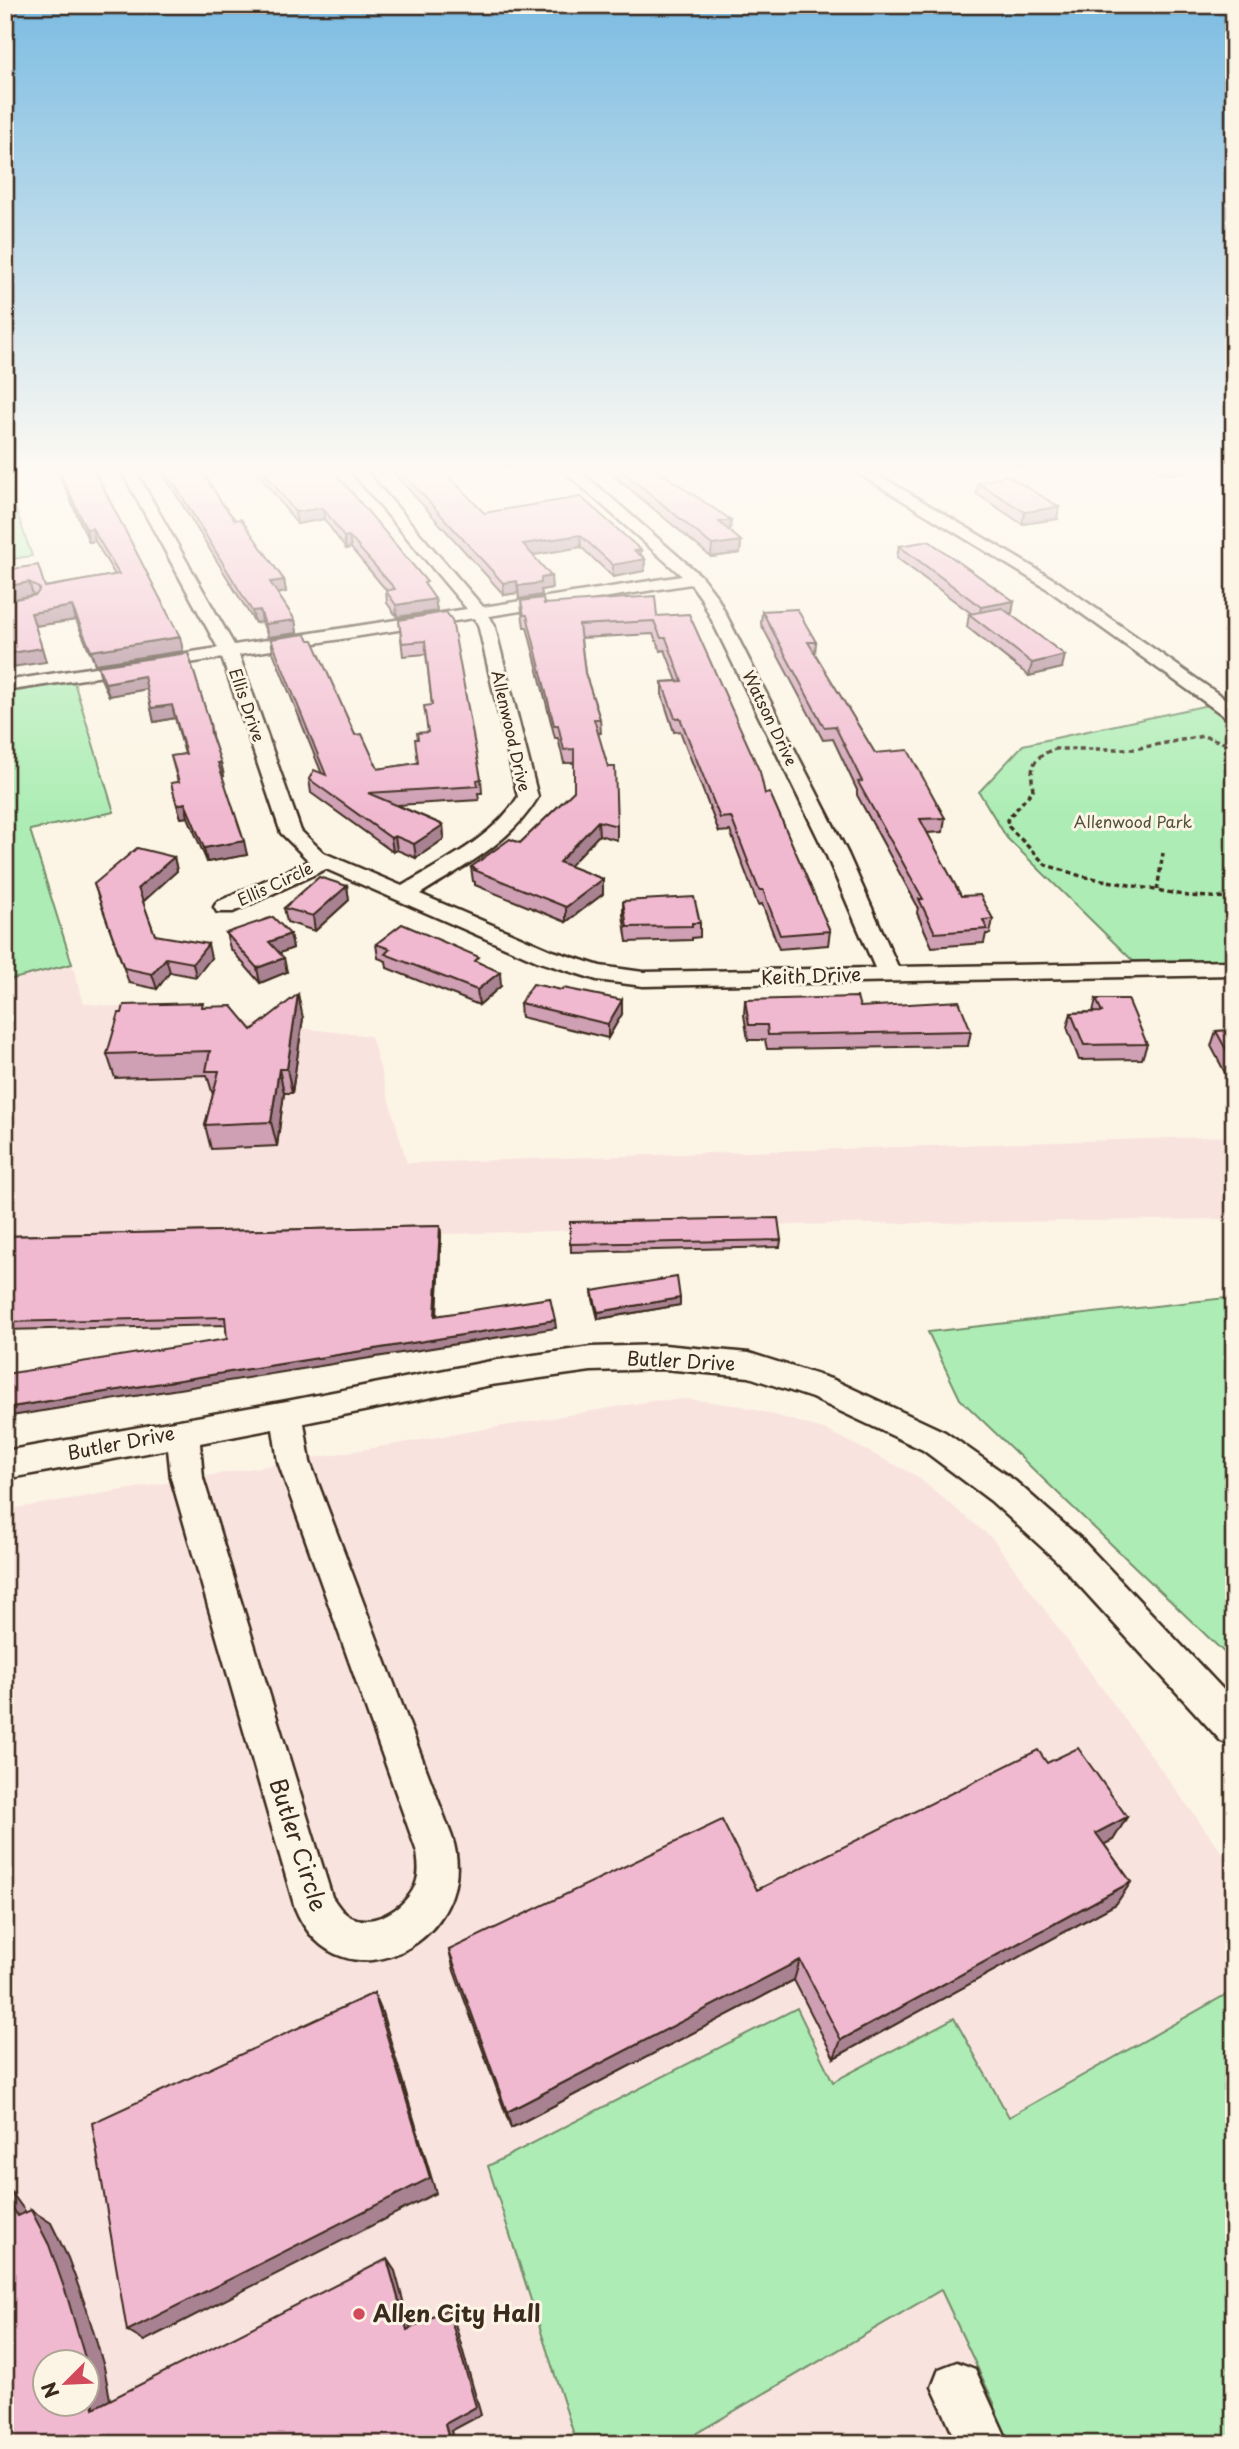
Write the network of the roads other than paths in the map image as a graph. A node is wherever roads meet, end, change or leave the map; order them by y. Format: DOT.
graph roads {
  1 [pos="191,584"];
  2 [pos="455,584"];
  3 [pos="662,584"];
  4 [pos="699,584"];
  5 [pos="1051,584"];
  6 [pos="480,613"];
  7 [pos="229,652"];
  8 [pos="5,686"];
  9 [pos="1234,714"];
  10 [pos="326,861"];
  11 [pos="403,895"];
  12 [pos="225,907"];
  13 [pos="1234,968"];
  14 [pos="888,974"];
  15 [pos="287,1414"];
  16 [pos="183,1432"];
  17 [pos="5,1465"];
  18 [pos="1234,1728"];
  19 [pos="957,2387"];
  20 [pos="984,2444"];
  1 -- 7 [label="street, Ellis Drive"];
  2 -- 6 [label="street, Allenwood Drive"];
  3 -- 6 [label="street"];
  4 -- 14 [label="street, Watson Drive"];
  5 -- 9 [label="street"];
  6 -- 7 [label="street"];
  6 -- 11 [label="street, Allenwood Drive"];
  7 -- 8 [label="street"];
  7 -- 10 [label="street, Ellis Drive"];
  10 -- 11 [label="street, Ellis Drive"];
  10 -- 12 [label="street, Ellis Circle"];
  11 -- 14 [label="street, Keith Drive"];
  13 -- 14 [label="street, Keith Drive"];
  15 -- 16 [label="street, Butler Drive"];
  15 -- 16 [label="street, Butler Circle"];
  15 -- 18 [label="street, Butler Drive"];
  16 -- 17 [label="street, Butler Drive"];
  19 -- 20 [label="street"];
}
